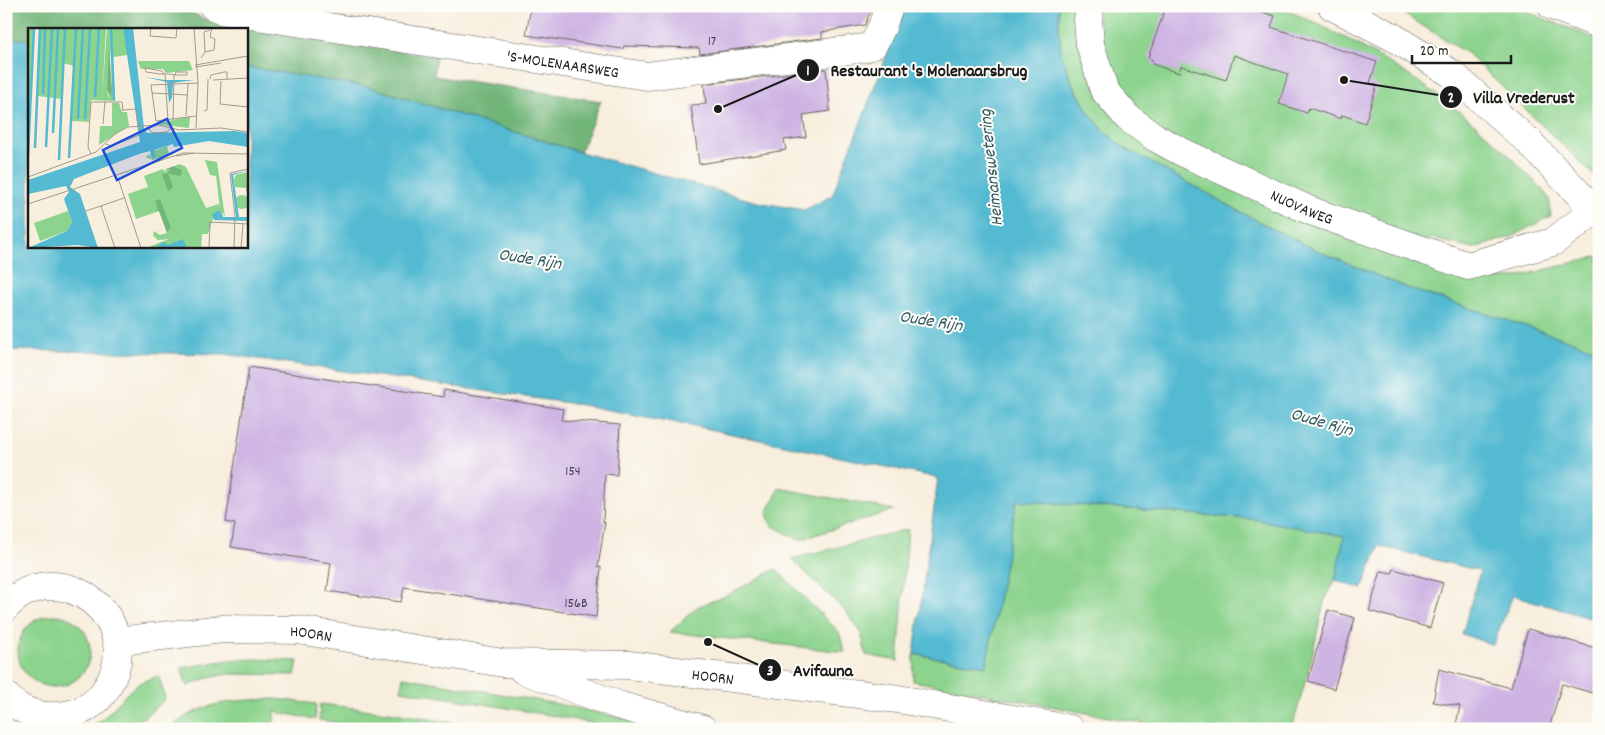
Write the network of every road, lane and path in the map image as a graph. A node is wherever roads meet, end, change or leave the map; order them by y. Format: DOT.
graph roads {
  1 [pos="213,6"];
  2 [pos="888,6"];
  3 [pos="1090,6"];
  4 [pos="1332,6"];
  5 [pos="1552,6"];
  6 [pos="1599,24"];
  7 [pos="1597,212"];
  8 [pos="6,607"];
  9 [pos="118,641"];
  10 [pos="503,662"];
  11 [pos="6,696"];
  12 [pos="28,721"];
  13 [pos="703,729"];
  14 [pos="1070,729"];
  1 -- 2 [label="street, 'S-MOLENAARSWEG"];
  3 -- 7 [label="street, NUOVAWEG"];
  4 -- 7 [label="street"];
  5 -- 6 [label="street"];
  8 -- 9 [label="street"];
  9 -- 10 [label="street, HOORN"];
  9 -- 12 [label="street"];
  10 -- 13 [label="street, HOORN"];
  10 -- 14 [label="street, HOORN"];
  11 -- 12 [label="street"];
}
